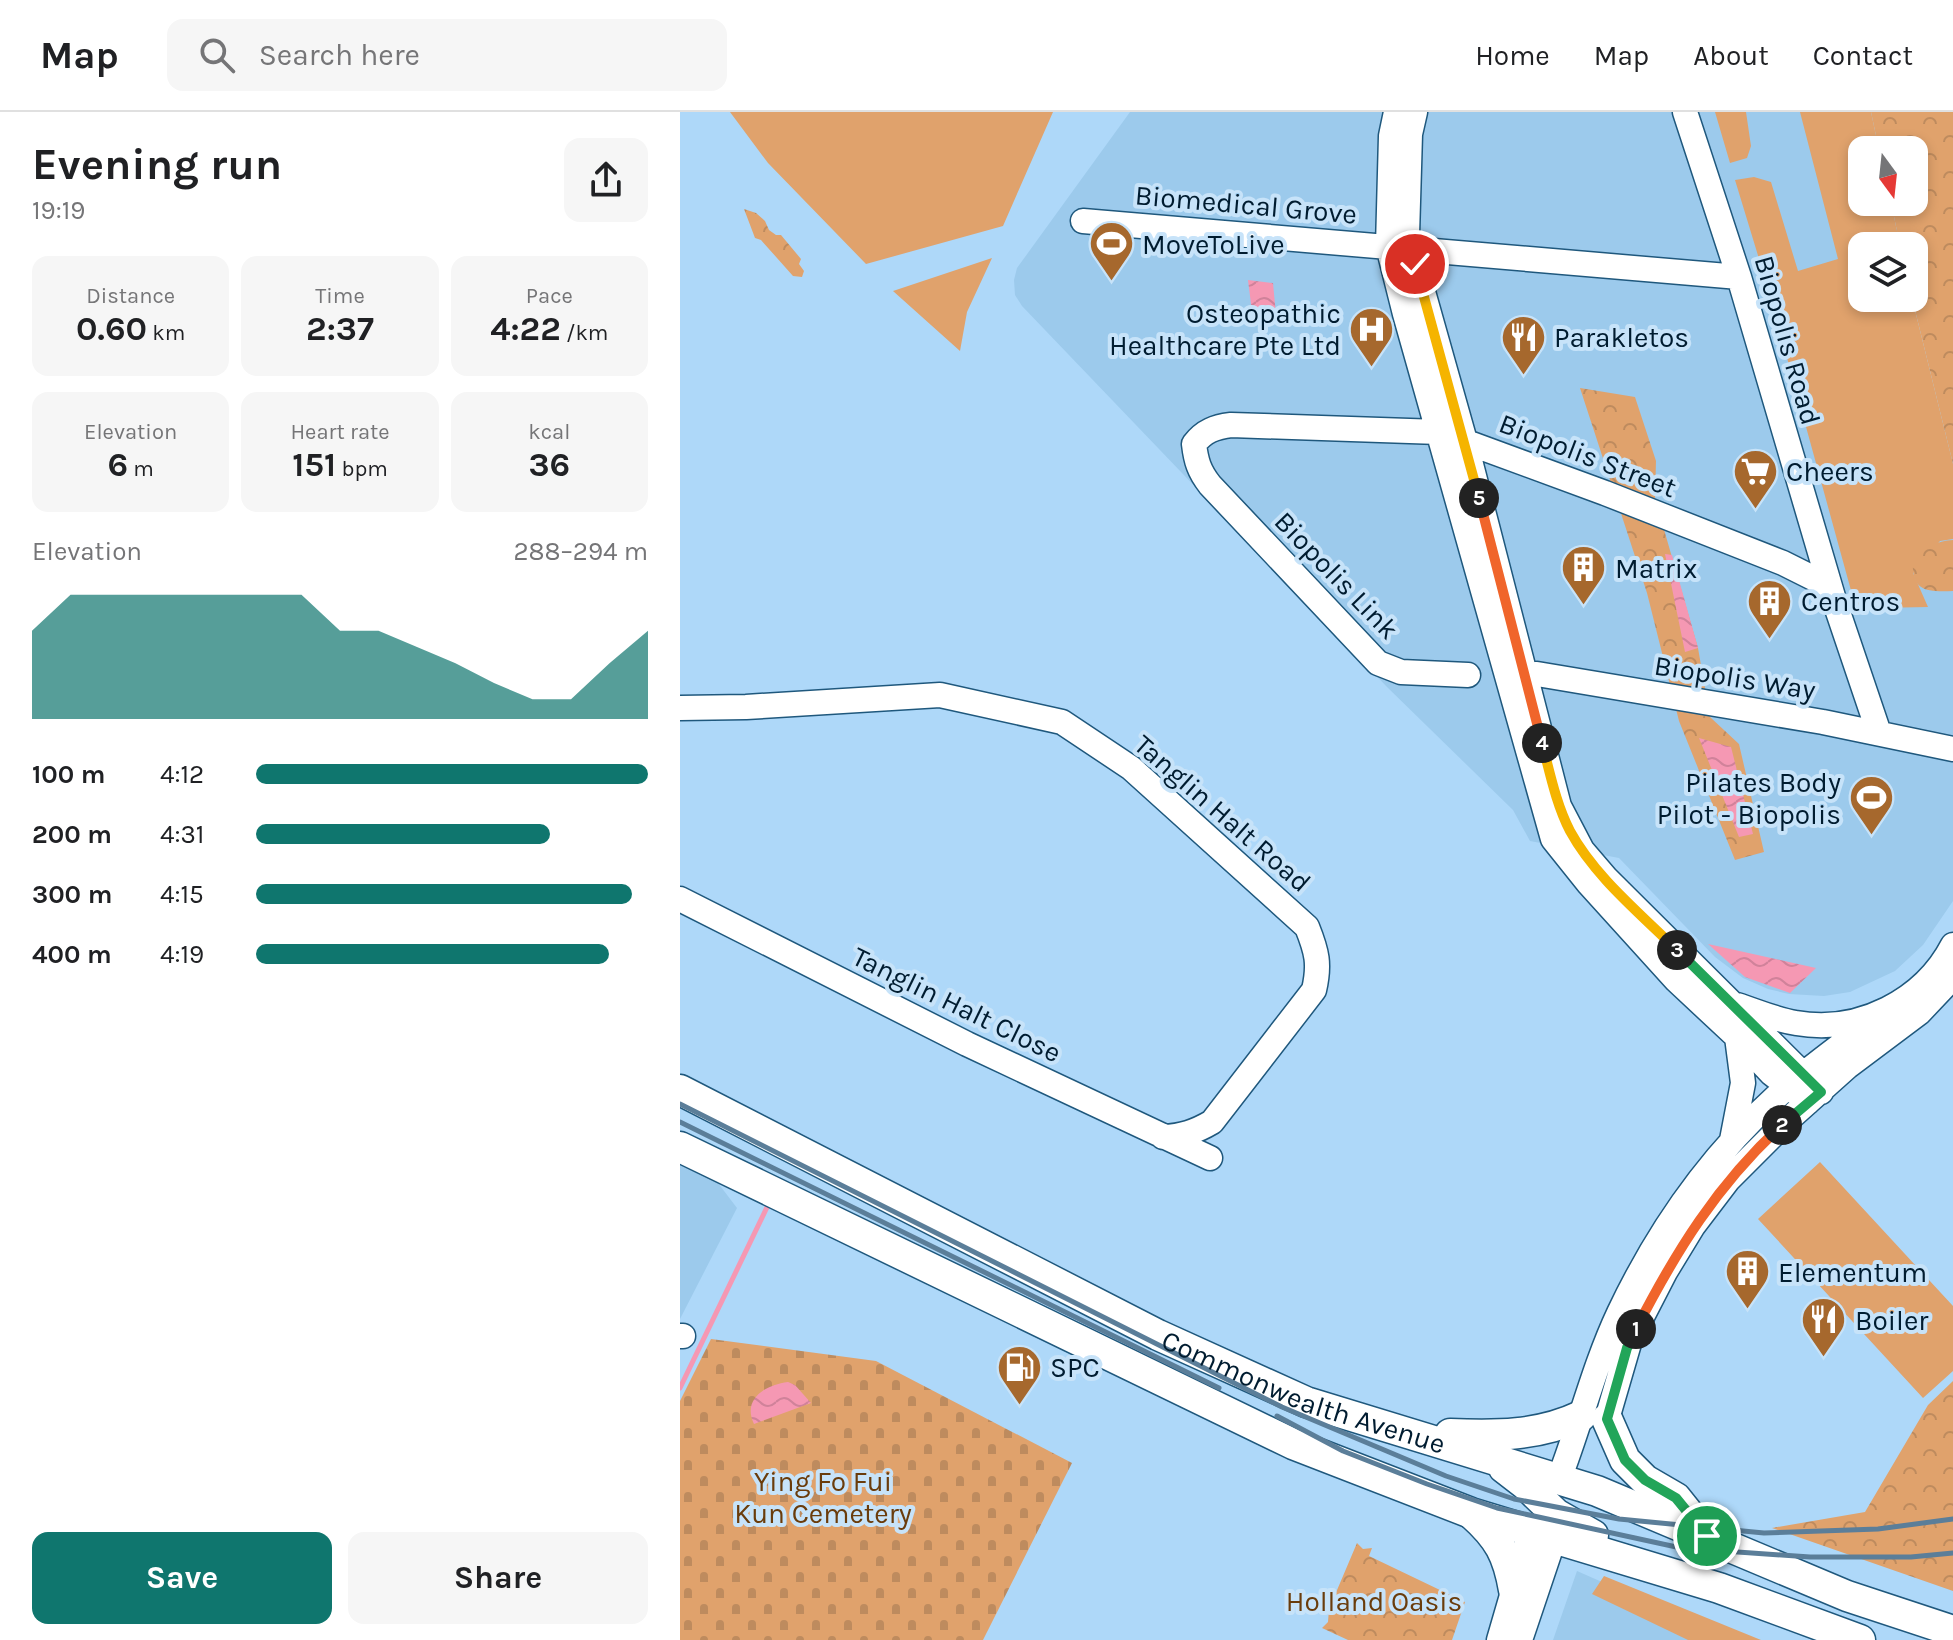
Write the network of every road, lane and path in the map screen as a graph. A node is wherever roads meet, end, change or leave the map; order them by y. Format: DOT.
graph roads {
  1 [pos="1396,112"];
  2 [pos="1415,112"];
  3 [pos="1685,112"];
  4 [pos="1083,221"];
  5 [pos="1399,247"];
  6 [pos="1739,277"];
  7 [pos="1439,432"];
  8 [pos="1465,441"];
  9 [pos="1195,458"];
  10 [pos="1811,520"];
  11 [pos="1783,563"];
  12 [pos="1829,586"];
  13 [pos="1468,675"];
  14 [pos="1516,676"];
  15 [pos="680,708"];
  16 [pos="1879,733"];
  17 [pos="1953,749"];
  18 [pos="680,899"];
  19 [pos="1953,945"];
  20 [pos="1953,977"];
  21 [pos="1730,1003"];
  22 [pos="1891,1007"];
  23 [pos="1737,1037"];
  24 [pos="680,1090"];
  25 [pos="1802,1094"];
  26 [pos="1163,1137"];
  27 [pos="1732,1140"];
  28 [pos="680,1147"];
  29 [pos="1210,1158"];
  30 [pos="1656,1265"];
  31 [pos="1594,1417"];
  32 [pos="1404,1432"];
  33 [pos="1490,1457"];
  34 [pos="1559,1479"];
  35 [pos="1597,1491"];
  36 [pos="1471,1513"];
  37 [pos="1547,1527"];
  38 [pos="1707,1536"];
  39 [pos="1514,1590"];
  40 [pos="1953,1631"];
  41 [pos="1499,1640"];
  42 [pos="1520,1640"];
  43 [pos="1860,1640"];
  1 -- 5 [label="street"];
  2 -- 5 [label="street"];
  3 -- 6 [label="street, Biopolis Road"];
  4 -- 5 [label="street, Biomedical Grove"];
  5 -- 6 [label="street, Biomedical Grove"];
  5 -- 7 [label="street"];
  5 -- 8 [label="street"];
  6 -- 10 [label="street, Biopolis Road"];
  7 -- 8 [label="street, Biopolis Street"];
  7 -- 9 [label="street, Biopolis Street"];
  7 -- 14 [label="street"];
  8 -- 11 [label="street, Biopolis Street"];
  8 -- 14 [label="street"];
  9 -- 13 [label="street, Biopolis Link"];
  10 -- 11 [label="street"];
  10 -- 12 [label="street, Biopolis Road"];
  11 -- 12 [label="street, Biopolis Street"];
  12 -- 16 [label="street"];
  14 -- 16 [label="street, Biopolis Way"];
  14 -- 21 [label="street"];
  14 -- 23 [label="street"];
  15 -- 26 [label="street, Tanglin Halt Road"];
  16 -- 17 [label="street, Biopolis Way"];
  18 -- 26 [label="street, Tanglin Halt Close"];
  19 -- 22 [label="street"];
  20 -- 25 [label="street"];
  21 -- 22 [label="street"];
  21 -- 25 [label="street"];
  22 -- 25 [label="street"];
  23 -- 25 [label="street"];
  23 -- 27 [label="street"];
  24 -- 32 [label="main road, Commonwealth Avenue"];
  25 -- 27 [label="street"];
  25 -- 30 [label="street"];
  26 -- 29 [label="street, Tanglin Halt Close"];
  27 -- 30 [label="street"];
  28 -- 36 [label="main road, Commonwealth Avenue"];
  30 -- 31 [label="street"];
  31 -- 32 [label="main road"];
  31 -- 34 [label="street"];
  31 -- 38 [label="main road"];
  32 -- 33 [label="main road, Commonwealth Avenue"];
  33 -- 34 [label="main road, Commonwealth Avenue"];
  33 -- 37 [label="main road"];
  34 -- 35 [label="main road, Commonwealth Avenue"];
  34 -- 37 [label="main road"];
  35 -- 37 [label="main road"];
  35 -- 38 [label="main road, Commonwealth Avenue"];
  36 -- 37 [label="main road, Commonwealth Avenue"];
  36 -- 39 [label="main road"];
  37 -- 39 [label="street"];
  37 -- 42 [label="street"];
  37 -- 43 [label="main road"];
  38 -- 40 [label="main road, Commonwealth Avenue"];
  39 -- 41 [label="street"];
}
